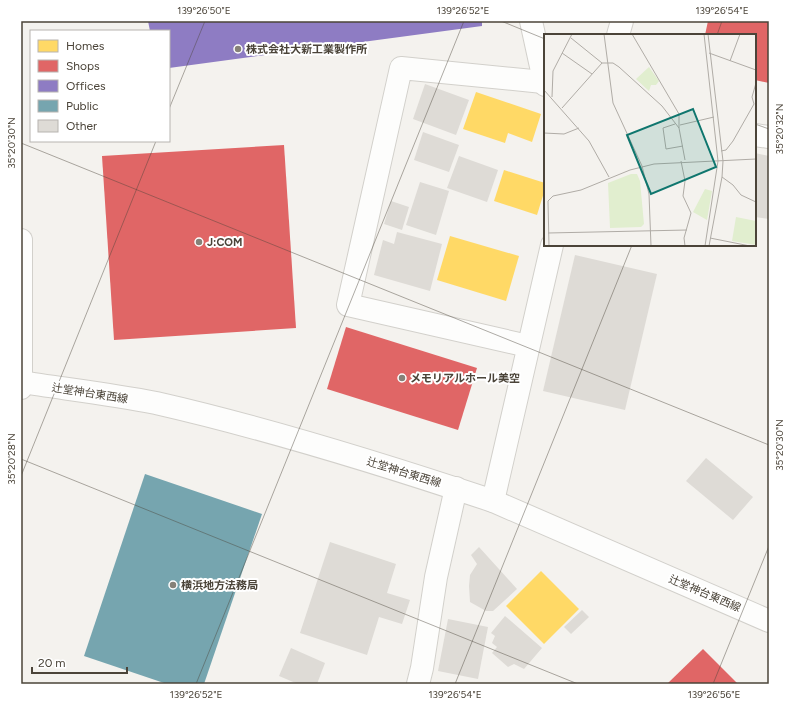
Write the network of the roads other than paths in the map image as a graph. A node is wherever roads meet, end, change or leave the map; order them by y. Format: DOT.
graph roads {
  1 [pos="531,21"];
  2 [pos="622,21"];
  3 [pos="618,34"];
  4 [pos="544,83"];
  5 [pos="756,134"];
  6 [pos="769,137"];
  7 [pos="21,240"];
  8 [pos="552,246"];
  9 [pos="528,346"];
  10 [pos="21,384"];
  11 [pos="456,488"];
  12 [pos="493,501"];
  13 [pos="769,620"];
  14 [pos="418,684"];
  1 -- 4 [label="street"];
  2 -- 3 [label="street"];
  4 -- 9 [label="street"];
  5 -- 6 [label="street"];
  7 -- 10 [label="street"];
  8 -- 9 [label="street"];
  9 -- 12 [label="street"];
  10 -- 11 [label="street, 辻堂神台東西線"];
  11 -- 12 [label="street, 辻堂神台東西線"];
  11 -- 14 [label="street"];
  12 -- 13 [label="street, 辻堂神台東西線"];
}
